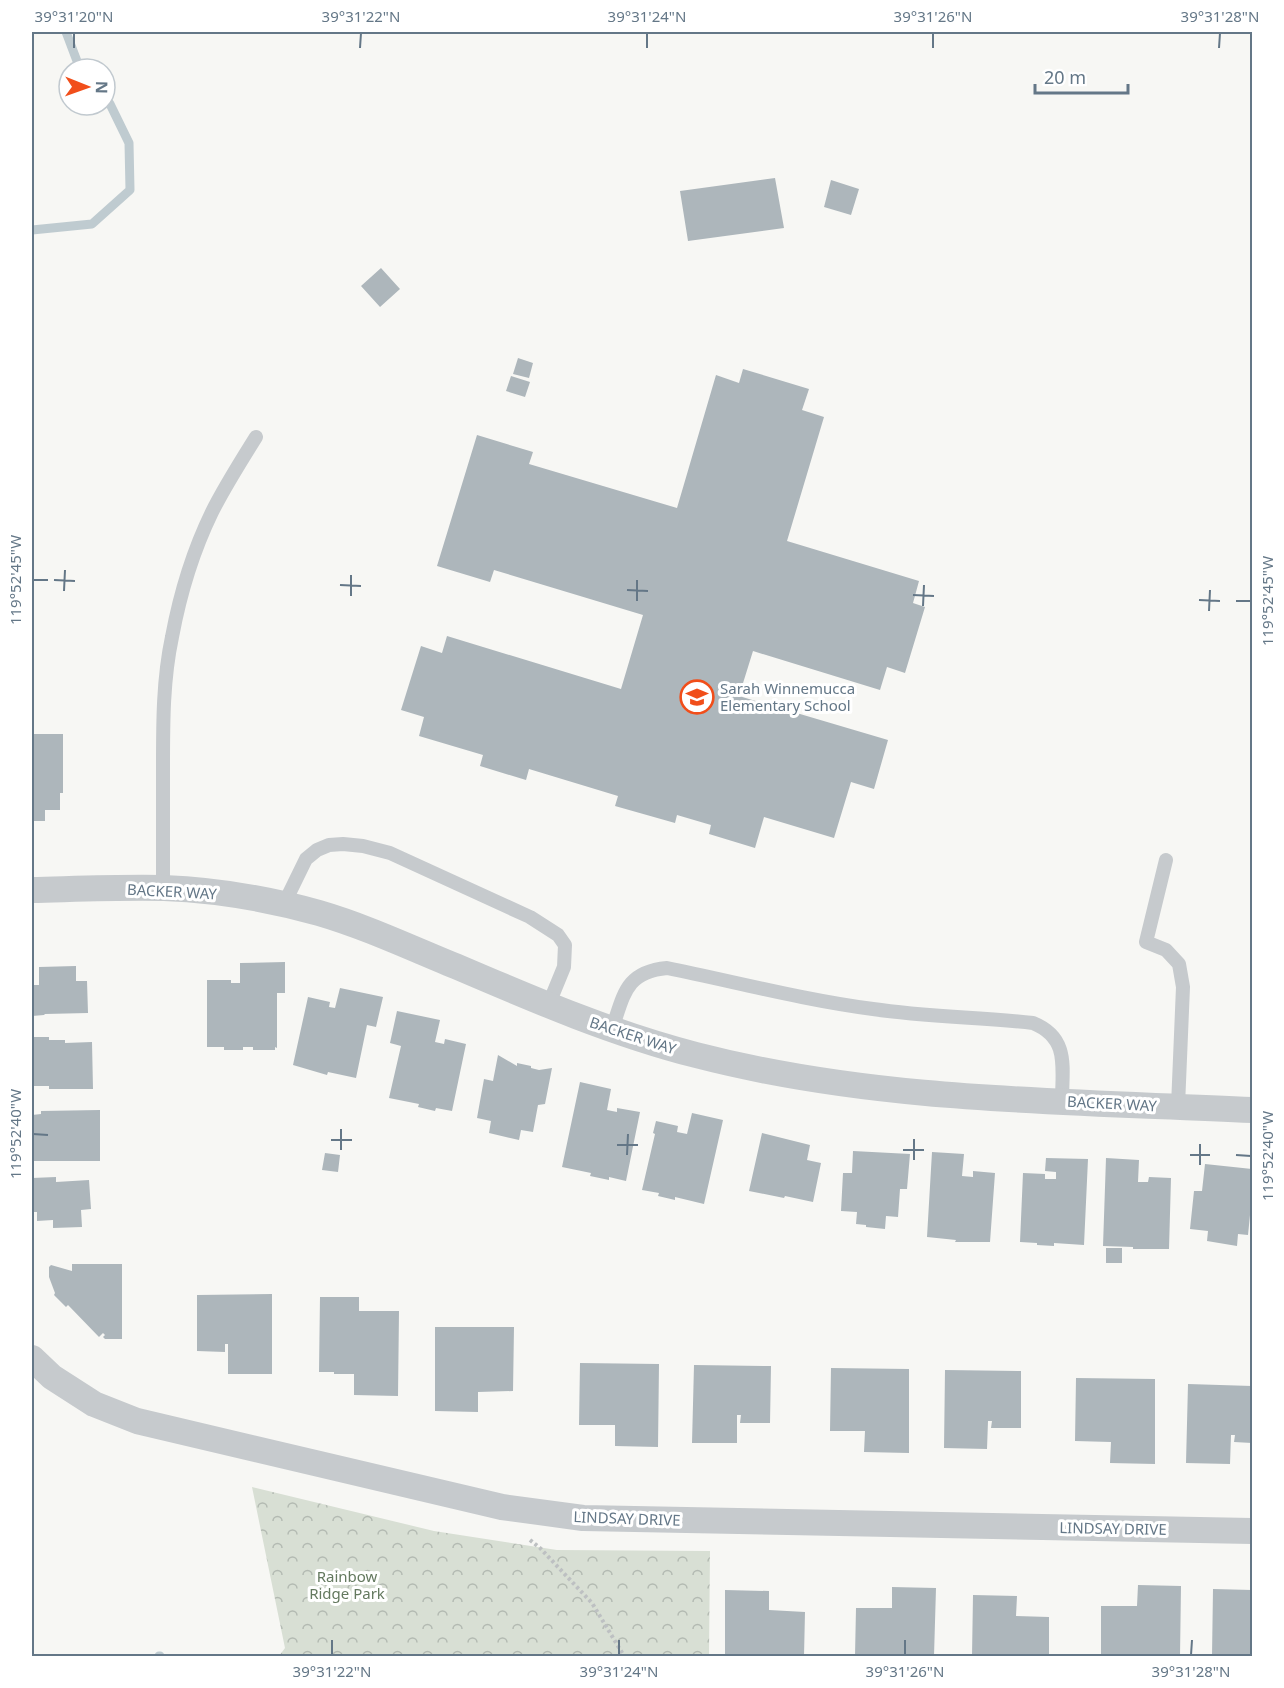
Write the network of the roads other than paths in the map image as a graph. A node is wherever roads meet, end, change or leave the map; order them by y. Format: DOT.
graph roads {
  1 [pos="256,437"];
  2 [pos="1166,860"];
  3 [pos="163,888"];
  4 [pos="32,890"];
  5 [pos="284,904"];
  6 [pos="548,1006"];
  7 [pos="612,1029"];
  8 [pos="1062,1101"];
  9 [pos="1178,1106"];
  10 [pos="1252,1110"];
  11 [pos="32,1358"];
  12 [pos="1252,1531"];
  1 -- 3 [label="lane"];
  2 -- 9 [label="lane"];
  3 -- 4 [label="street, BACKER WAY"];
  3 -- 5 [label="street, BACKER WAY"];
  5 -- 6 [label="street, BACKER WAY"];
  5 -- 6 [label="lane"];
  6 -- 7 [label="street, BACKER WAY"];
  7 -- 8 [label="street, BACKER WAY"];
  7 -- 8 [label="lane"];
  8 -- 9 [label="street, BACKER WAY"];
  9 -- 10 [label="street, BACKER WAY"];
  11 -- 12 [label="street, LINDSAY DRIVE"];
}
